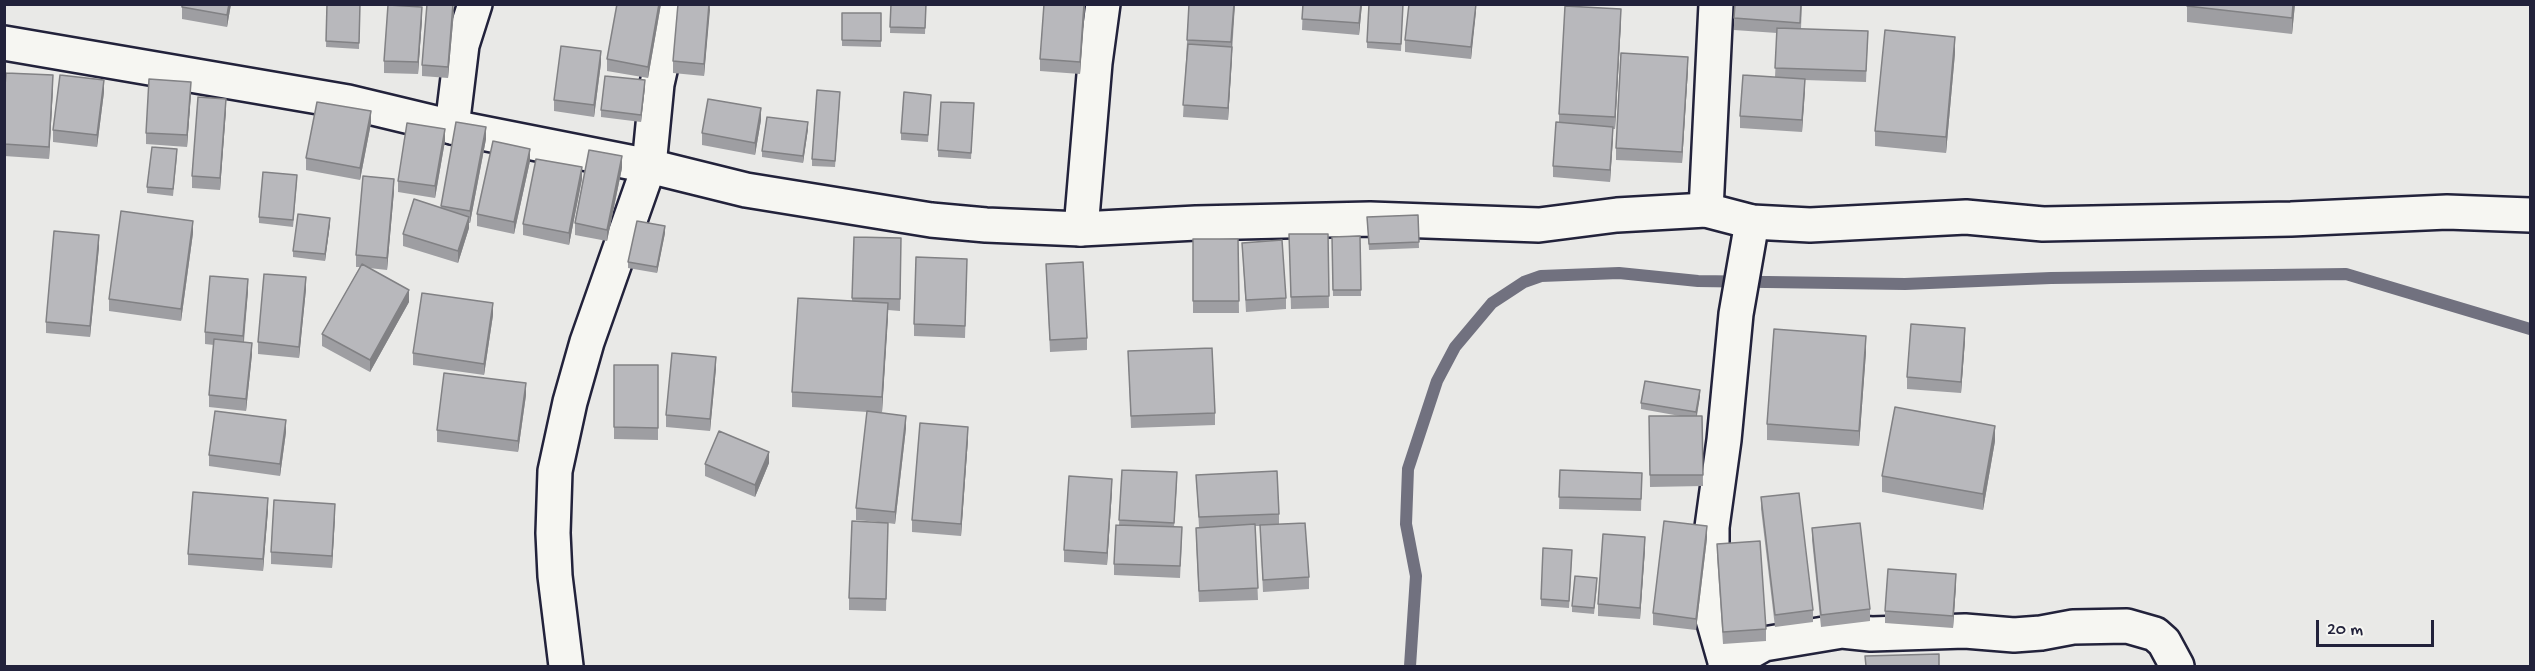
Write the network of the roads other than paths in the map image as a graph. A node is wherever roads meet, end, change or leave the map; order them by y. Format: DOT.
graph roads {
  1 [pos="475,4"];
  2 [pos="675,4"];
  3 [pos="1103,4"];
  4 [pos="1716,4"];
  5 [pos="4,44"];
  6 [pos="452,127"];
  7 [pos="649,166"];
  8 [pos="1706,210"];
  9 [pos="2530,215"];
  10 [pos="1752,222"];
  11 [pos="1081,229"];
  12 [pos="566,666"];
  13 [pos="1725,666"];
  14 [pos="2177,666"];
  1 -- 6 [label="street"];
  2 -- 7 [label="street"];
  3 -- 11 [label="street"];
  4 -- 8 [label="street"];
  5 -- 6 [label="street"];
  6 -- 7 [label="street"];
  7 -- 11 [label="street"];
  7 -- 12 [label="street"];
  8 -- 10 [label="street"];
  8 -- 11 [label="street"];
  9 -- 10 [label="street"];
  10 -- 13 [label="street"];
  13 -- 14 [label="street"];
}
